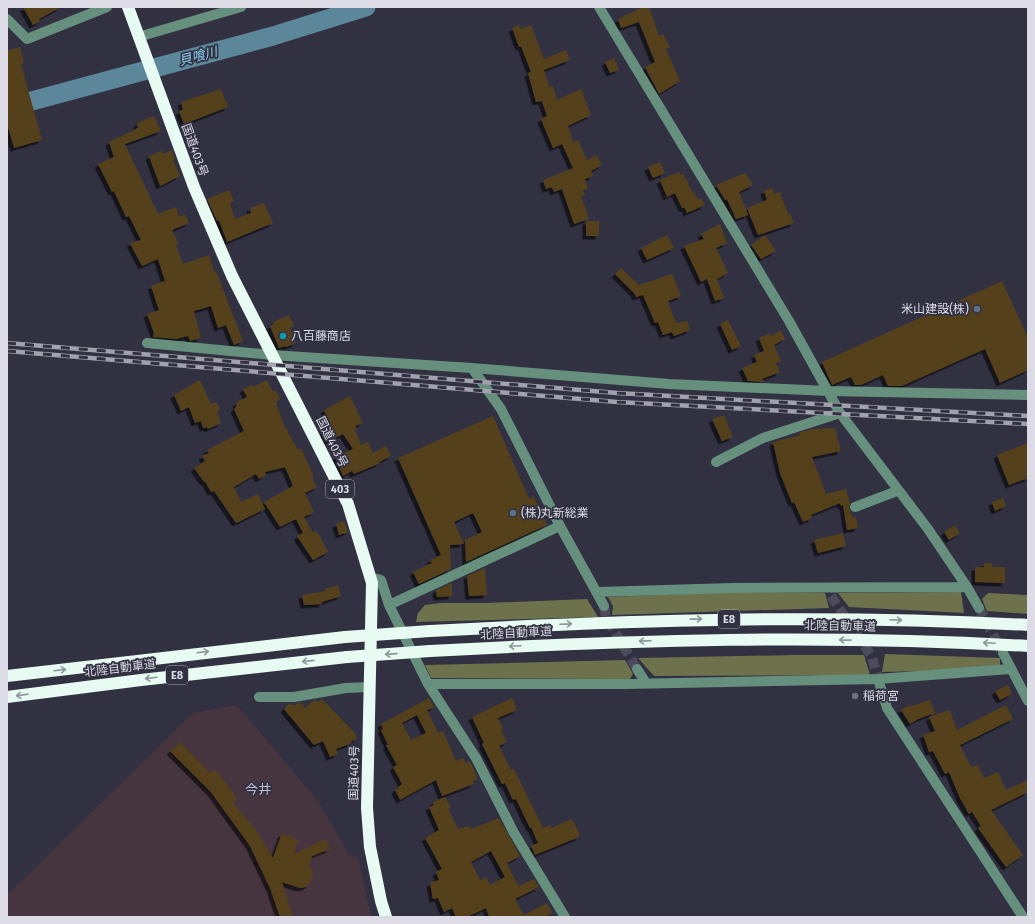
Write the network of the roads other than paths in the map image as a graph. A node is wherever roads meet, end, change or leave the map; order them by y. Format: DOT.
graph roads {
  1 [pos="108,7"];
  2 [pos="128,7"];
  3 [pos="241,7"];
  4 [pos="599,7"];
  5 [pos="7,19"];
  6 [pos="140,41"];
  7 [pos="147,342"];
  8 [pos="272,355"];
  9 [pos="472,368"];
  10 [pos="828,391"];
  11 [pos="1028,395"];
  12 [pos="840,413"];
  13 [pos="716,462"];
  14 [pos="897,491"];
  15 [pos="855,507"];
  16 [pos="560,526"];
  17 [pos="370,577"];
  18 [pos="967,587"];
  19 [pos="598,592"];
  20 [pos="389,604"];
  21 [pos="604,606"];
  22 [pos="979,608"];
  23 [pos="1028,625"];
  24 [pos="1028,646"];
  25 [pos="1003,653"];
  26 [pos="637,669"];
  27 [pos="1010,670"];
  28 [pos="7,676"];
  29 [pos="878,679"];
  30 [pos="646,683"];
  31 [pos="428,684"];
  32 [pos="369,687"];
  33 [pos="7,697"];
  34 [pos="259,697"];
  35 [pos="1028,701"];
  36 [pos="386,917"];
  37 [pos="565,917"];
  38 [pos="1023,917"];
  1 -- 5 [label="street"];
  2 -- 6 [label="highway, 国道403号 / 403"];
  3 -- 6 [label="street"];
  4 -- 10 [label="street"];
  6 -- 8 [label="highway, 国道403号 / 403"];
  7 -- 8 [label="street"];
  8 -- 9 [label="street"];
  8 -- 17 [label="highway, 国道403号 / 403"];
  9 -- 10 [label="street"];
  9 -- 16 [label="street"];
  10 -- 11 [label="street"];
  10 -- 12 [label="street"];
  12 -- 13 [label="street"];
  12 -- 14 [label="street"];
  14 -- 15 [label="street"];
  14 -- 18 [label="street"];
  16 -- 19 [label="street"];
  16 -- 20 [label="street"];
  17 -- 20 [label="street"];
  17 -- 32 [label="highway, 国道403号 / 403"];
  18 -- 19 [label="street"];
  18 -- 22 [label="street"];
  19 -- 21 [label="street"];
  20 -- 31 [label="street"];
  28 -- 23 [label="highway, 北陸自動車道 / E8, one-way, bridge"];
  24 -- 33 [label="highway, 北陸自動車道 / E8, one-way, bridge"];
  25 -- 27 [label="street"];
  26 -- 30 [label="street"];
  27 -- 29 [label="street"];
  27 -- 35 [label="street"];
  29 -- 30 [label="street"];
  29 -- 38 [label="street"];
  30 -- 31 [label="street"];
  31 -- 37 [label="street"];
  32 -- 34 [label="street"];
  32 -- 36 [label="highway, 国道403号 / 403"];
}
